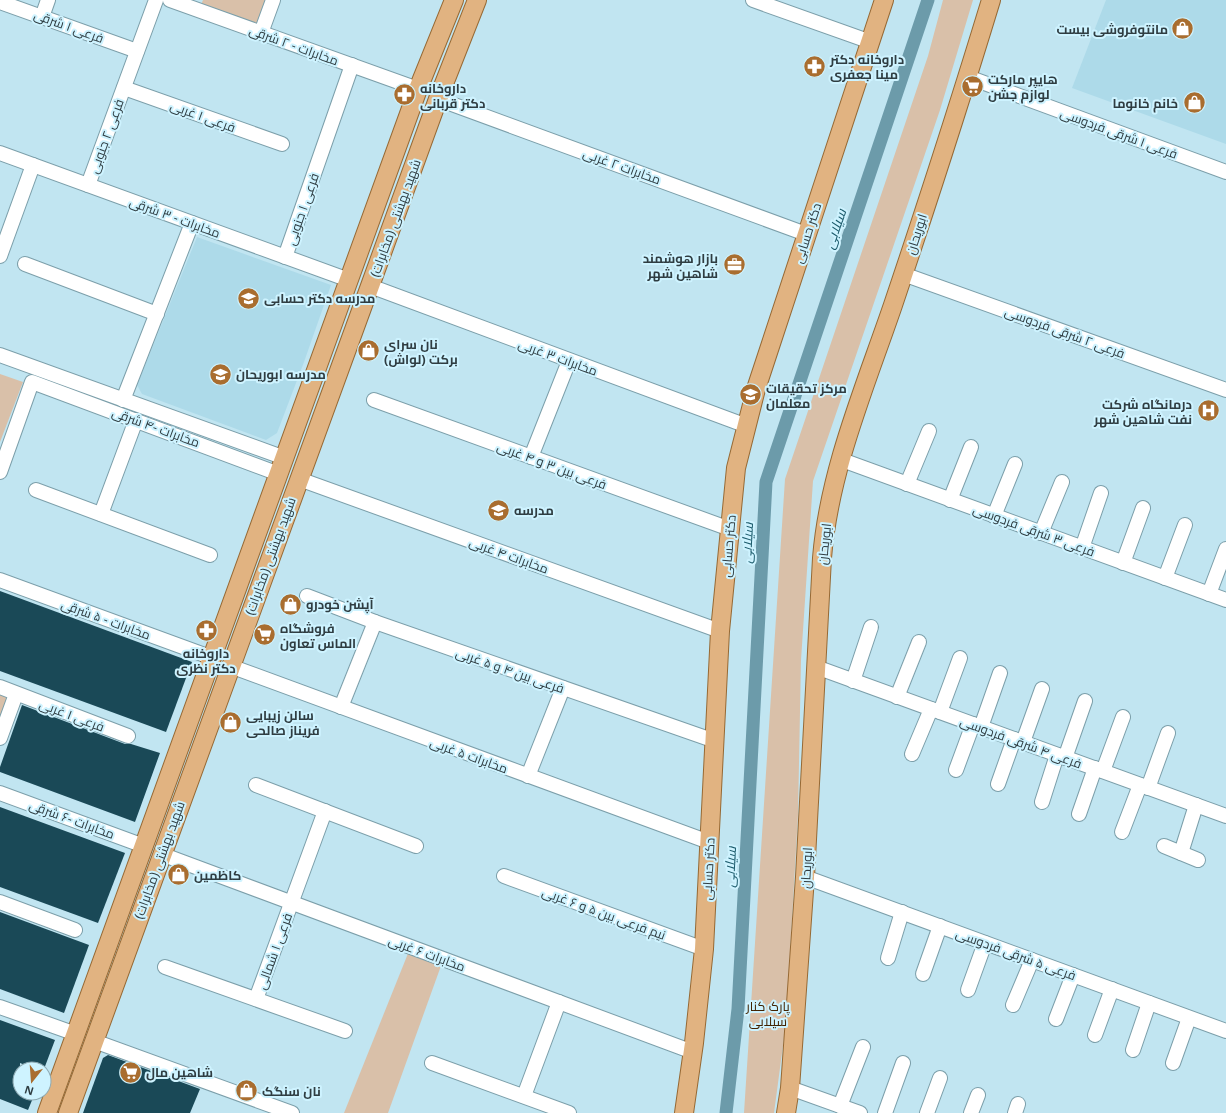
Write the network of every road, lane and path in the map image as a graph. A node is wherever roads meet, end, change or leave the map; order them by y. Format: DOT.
graph roads {
  1 [pos="48,0"];
  2 [pos="156,0"];
  3 [pos="170,0"];
  4 [pos="273,0"];
  5 [pos="454,0"];
  6 [pos="477,0"];
  7 [pos="753,0"];
  8 [pos="884,0"];
  9 [pos="991,0"];
  10 [pos="0,2"];
  11 [pos="196,4"];
  12 [pos="42,17"];
  13 [pos="262,33"];
  14 [pos="871,42"];
  15 [pos="137,51"];
  16 [pos="352,66"];
  17 [pos="968,77"];
  18 [pos="124,88"];
  19 [pos="418,89"];
  20 [pos="438,99"];
  21 [pos="282,144"];
  22 [pos="0,153"];
  23 [pos="33,165"];
  24 [pos="1226,172"];
  25 [pos="88,185"];
  26 [pos="192,223"];
  27 [pos="806,234"];
  28 [pos="1,254"];
  29 [pos="285,257"];
  30 [pos="25,264"];
  31 [pos="904,274"];
  32 [pos="349,280"];
  33 [pos="370,286"];
  34 [pos="157,314"];
  35 [pos="0,355"];
  36 [pos="569,361"];
  37 [pos="1226,390"];
  38 [pos="123,400"];
  39 [pos="374,400"];
  40 [pos="136,420"];
  41 [pos="747,426"];
  42 [pos="929,431"];
  43 [pos="971,446"];
  44 [pos="532,457"];
  45 [pos="842,460"];
  46 [pos="1015,464"];
  47 [pos="282,466"];
  48 [pos="2,467"];
  49 [pos="299,479"];
  50 [pos="1062,482"];
  51 [pos="908,484"];
  52 [pos="36,490"];
  53 [pos="1101,493"];
  54 [pos="950,500"];
  55 [pos="1143,508"];
  56 [pos="101,514"];
  57 [pos="994,516"];
  58 [pos="1185,525"];
  59 [pos="730,529"];
  60 [pos="1041,533"];
  61 [pos="1082,548"];
  62 [pos="1226,549"];
  63 [pos="210,555"];
  64 [pos="1123,563"];
  65 [pos="1165,578"];
  66 [pos="0,580"];
  67 [pos="1209,594"];
  68 [pos="307,596"];
  69 [pos="1226,600"];
  70 [pos="374,622"];
  71 [pos="871,627"];
  72 [pos="720,630"];
  73 [pos="919,642"];
  74 [pos="213,658"];
  75 [pos="960,658"];
  76 [pos="230,666"];
  77 [pos="816,667"];
  78 [pos="1000,673"];
  79 [pos="852,681"];
  80 [pos="0,687"];
  81 [pos="563,688"];
  82 [pos="1042,689"];
  83 [pos="16,694"];
  84 [pos="898,697"];
  85 [pos="1085,701"];
  86 [pos="341,707"];
  87 [pos="936,711"];
  88 [pos="1123,717"];
  89 [pos="977,726"];
  90 [pos="186,732"];
  91 [pos="1168,732"];
  92 [pos="128,736"];
  93 [pos="0,738"];
  94 [pos="204,739"];
  95 [pos="715,741"];
  96 [pos="1018,741"];
  97 [pos="912,754"];
  98 [pos="1061,756"];
  99 [pos="956,770"];
  100 [pos="1099,770"];
  101 [pos="528,776"];
  102 [pos="256,784"];
  103 [pos="998,784"];
  104 [pos="1144,786"];
  105 [pos="0,793"];
  106 [pos="1042,802"];
  107 [pos="1196,805"];
  108 [pos="326,811"];
  109 [pos="1079,814"];
  110 [pos="1226,816"];
  111 [pos="1122,832"];
  112 [pos="709,842"];
  113 [pos="144,846"];
  114 [pos="416,846"];
  115 [pos="1164,846"];
  116 [pos="1180,853"];
  117 [pos="161,854"];
  118 [pos="1198,860"];
  119 [pos="504,876"];
  120 [pos="805,877"];
  121 [pos="0,902"];
  122 [pos="292,902"];
  123 [pos="902,912"];
  124 [pos="940,926"];
  125 [pos="75,930"];
  126 [pos="985,943"];
  127 [pos="704,949"];
  128 [pos="888,958"];
  129 [pos="1032,960"];
  130 [pos="166,967"];
  131 [pos="923,974"];
  132 [pos="1073,975"];
  133 [pos="1112,989"];
  134 [pos="968,990"];
  135 [pos="256,999"];
  136 [pos="559,1002"];
  137 [pos="1149,1003"];
  138 [pos="1013,1005"];
  139 [pos="0,1007"];
  140 [pos="1190,1018"];
  141 [pos="1056,1020"];
  142 [pos="345,1031"];
  143 [pos="1226,1031"];
  144 [pos="76,1034"];
  145 [pos="1095,1035"];
  146 [pos="94,1041"];
  147 [pos="862,1047"];
  148 [pos="1133,1050"];
  149 [pos="693,1052"];
  150 [pos="432,1063"];
  151 [pos="1173,1063"];
  152 [pos="903,1064"];
  153 [pos="940,1078"];
  154 [pos="790,1088"];
  155 [pos="978,1095"];
  156 [pos="524,1096"];
  157 [pos="840,1106"];
  158 [pos="686,1109"];
  159 [pos="47,1113"];
  160 [pos="68,1113"];
  161 [pos="292,1113"];
  162 [pos="569,1113"];
  163 [pos="786,1113"];
  164 [pos="860,1113"];
  165 [pos="885,1113"];
  166 [pos="927,1113"];
  167 [pos="971,1113"];
  1 -- 12 [label="street"];
  2 -- 15 [label="street, فرعی ۲ جنوبی"];
  3 -- 11 [label="street, مخابرات - ۲ شرقی"];
  4 -- 13 [label="street"];
  5 -- 19 [label="main road, شهید بهشتی (مخابرات)"];
  6 -- 20 [label="main road, شهید بهشتی (مخابرات)"];
  7 -- 14 [label="street"];
  8 -- 14 [label="main road, دکتر حسابی"];
  9 -- 17 [label="main road, ابوریحان"];
  10 -- 12 [label="street, فرعی ۱ شرقی"];
  11 -- 13 [label="street, مخابرات - ۲ شرقی"];
  12 -- 15 [label="street, فرعی ۱ شرقی"];
  13 -- 16 [label="street, مخابرات - ۲ شرقی"];
  14 -- 27 [label="main road, دکتر حسابی"];
  15 -- 18 [label="street, فرعی ۲ جنوبی"];
  16 -- 19 [label="street, مخابرات - ۲ شرقی"];
  16 -- 29 [label="street, فرعی ۱ جنوبی"];
  17 -- 24 [label="street, فرعی ۱ شرقی فردوسی"];
  17 -- 31 [label="main road, ابوریحان"];
  18 -- 21 [label="street, فرعی ۱ غربی"];
  18 -- 25 [label="street, فرعی ۲ جنوبی"];
  19 -- 32 [label="main road, شهید بهشتی (مخابرات)"];
  20 -- 27 [label="street, مخابرات ۲ غربی"];
  20 -- 33 [label="main road, شهید بهشتی (مخابرات)"];
  22 -- 23 [label="street, مخابرات - ۳ شرقی"];
  23 -- 25 [label="street, مخابرات - ۳ شرقی"];
  23 -- 28 [label="street"];
  25 -- 26 [label="street, مخابرات - ۳ شرقی"];
  26 -- 29 [label="street, مخابرات - ۳ شرقی"];
  26 -- 34 [label="street"];
  27 -- 41 [label="main road, دکتر حسابی"];
  29 -- 32 [label="street, مخابرات - ۳ شرقی"];
  30 -- 34 [label="street"];
  31 -- 37 [label="street, فرعی ۲ شرقی فردوسی"];
  31 -- 45 [label="main road, ابوریحان"];
  32 -- 47 [label="main road, شهید بهشتی (مخابرات)"];
  33 -- 36 [label="street, مخابرات ۳ غربی"];
  33 -- 49 [label="main road, شهید بهشتی (مخابرات)"];
  34 -- 38 [label="street"];
  35 -- 38 [label="street"];
  36 -- 41 [label="street, مخابرات ۳ غربی"];
  36 -- 44 [label="street"];
  38 -- 47 [label="street"];
  39 -- 44 [label="street, فرعی بین ۳ و ۴ غربی"];
  40 -- 47 [label="street, مخابرات -۴ شرقی"];
  40 -- 48 [label="street, مخابرات -۴ شرقی"];
  40 -- 56 [label="street"];
  41 -- 59 [label="main road, دکتر حسابی"];
  42 -- 51 [label="street"];
  43 -- 54 [label="street"];
  44 -- 59 [label="street, فرعی بین ۳ و ۴ غربی"];
  45 -- 51 [label="street, فرعی ۳ شرقی فردوسی"];
  45 -- 77 [label="main road, ابوریحان"];
  46 -- 57 [label="street"];
  47 -- 74 [label="main road, شهید بهشتی (مخابرات)"];
  49 -- 72 [label="street, مخابرات ۴ غربی"];
  49 -- 76 [label="main road, شهید بهشتی (مخابرات)"];
  50 -- 60 [label="street"];
  51 -- 54 [label="street, فرعی ۳ شرقی فردوسی"];
  52 -- 56 [label="street"];
  53 -- 61 [label="street"];
  54 -- 57 [label="street, فرعی ۳ شرقی فردوسی"];
  55 -- 64 [label="street"];
  56 -- 63 [label="street"];
  57 -- 60 [label="street, فرعی ۳ شرقی فردوسی"];
  58 -- 65 [label="street"];
  59 -- 72 [label="main road, دکتر حسابی"];
  60 -- 61 [label="street, فرعی ۳ شرقی فردوسی"];
  61 -- 64 [label="street, فرعی ۳ شرقی فردوسی"];
  62 -- 67 [label="street"];
  64 -- 65 [label="street, فرعی ۳ شرقی فردوسی"];
  65 -- 67 [label="street, فرعی ۳ شرقی فردوسی"];
  66 -- 74 [label="street, مخابرات - ۵ شرقی"];
  67 -- 69 [label="street, فرعی ۳ شرقی فردوسی"];
  68 -- 70 [label="street, فرعی بین ۴ و ۵ غربی"];
  70 -- 81 [label="street, فرعی بین ۴ و ۵ غربی"];
  70 -- 86 [label="street"];
  71 -- 79 [label="street"];
  72 -- 95 [label="main road, دکتر حسابی"];
  73 -- 84 [label="street"];
  74 -- 90 [label="main road, شهید بهشتی (مخابرات)"];
  75 -- 87 [label="street"];
  76 -- 86 [label="street, مخابرات ۵ غربی"];
  76 -- 94 [label="main road, شهید بهشتی (مخابرات)"];
  77 -- 79 [label="street, فرعی ۴ شرقی فردوسی"];
  77 -- 120 [label="main road, ابوریحان"];
  78 -- 89 [label="street"];
  79 -- 84 [label="street, فرعی ۴ شرقی فردوسی"];
  80 -- 83 [label="street, فرعی ۱ غربی"];
  81 -- 95 [label="street, فرعی بین ۴ و ۵ غربی"];
  81 -- 101 [label="street"];
  82 -- 96 [label="street"];
  83 -- 92 [label="street, فرعی ۱ غربی"];
  83 -- 93 [label="street"];
  84 -- 87 [label="street, فرعی ۴ شرقی فردوسی"];
  85 -- 98 [label="street"];
  86 -- 101 [label="street, مخابرات ۵ غربی"];
  87 -- 89 [label="street, فرعی ۴ شرقی فردوسی"];
  87 -- 97 [label="street"];
  88 -- 100 [label="street"];
  89 -- 96 [label="street, فرعی ۴ شرقی فردوسی"];
  89 -- 99 [label="street"];
  90 -- 94 [label="main road"];
  90 -- 113 [label="main road, شهید بهشتی (مخابرات)"];
  91 -- 104 [label="street"];
  94 -- 117 [label="main road, شهید بهشتی (مخابرات)"];
  95 -- 112 [label="main road, دکتر حسابی"];
  96 -- 98 [label="street, فرعی ۴ شرقی فردوسی"];
  96 -- 103 [label="street"];
  98 -- 100 [label="street, فرعی ۴ شرقی فردوسی"];
  98 -- 106 [label="street"];
  100 -- 104 [label="street, فرعی ۴ شرقی فردوسی"];
  100 -- 109 [label="street"];
  101 -- 112 [label="street, مخابرات ۵ غربی"];
  102 -- 108 [label="street"];
  104 -- 107 [label="street, فرعی ۴ شرقی فردوسی"];
  104 -- 111 [label="street"];
  105 -- 113 [label="street, مخابرات -۶ شرقی"];
  107 -- 110 [label="street, فرعی ۴ شرقی فردوسی"];
  107 -- 116 [label="street"];
  108 -- 114 [label="street"];
  108 -- 122 [label="street"];
  112 -- 127 [label="main road, دکتر حسابی"];
  113 -- 144 [label="main road, شهید بهشتی (مخابرات)"];
  115 -- 116 [label="street"];
  116 -- 118 [label="street"];
  117 -- 122 [label="street, مخابرات ۶ غربی"];
  117 -- 146 [label="main road, شهید بهشتی (مخابرات)"];
  119 -- 127 [label="street, نیم فرعی بین ۵ و ۶ غربی"];
  120 -- 123 [label="street, فرعی ۵ شرقی فردوسی"];
  120 -- 154 [label="main road, ابوریحان"];
  121 -- 125 [label="street"];
  122 -- 135 [label="street, فرعی ۱ شمالی"];
  122 -- 136 [label="street, مخابرات ۶ غربی"];
  123 -- 124 [label="street, فرعی ۵ شرقی فردوسی"];
  123 -- 128 [label="street"];
  124 -- 126 [label="street, فرعی ۵ شرقی فردوسی"];
  124 -- 131 [label="street"];
  126 -- 129 [label="street, فرعی ۵ شرقی فردوسی"];
  126 -- 134 [label="street"];
  127 -- 149 [label="main road, دکتر حسابی"];
  129 -- 132 [label="street, فرعی ۵ شرقی فردوسی"];
  129 -- 138 [label="street"];
  130 -- 135 [label="street"];
  132 -- 133 [label="street, فرعی ۵ شرقی فردوسی"];
  132 -- 141 [label="street"];
  133 -- 137 [label="street, فرعی ۵ شرقی فردوسی"];
  133 -- 145 [label="street"];
  135 -- 142 [label="street"];
  136 -- 149 [label="street, مخابرات ۶ غربی"];
  136 -- 156 [label="street"];
  137 -- 140 [label="street, فرعی ۵ شرقی فردوسی"];
  137 -- 148 [label="street"];
  139 -- 144 [label="street"];
  140 -- 143 [label="street, فرعی ۵ شرقی فردوسی"];
  140 -- 151 [label="street"];
  144 -- 159 [label="main road, شهید بهشتی (مخابرات)"];
  146 -- 160 [label="main road, شهید بهشتی (مخابرات)"];
  146 -- 161 [label="street"];
  147 -- 157 [label="street"];
  149 -- 158 [label="main road, دکتر حسابی"];
  150 -- 156 [label="street"];
  152 -- 165 [label="street"];
  153 -- 166 [label="street"];
  154 -- 157 [label="street"];
  154 -- 163 [label="main road, ابوریحان"];
  155 -- 167 [label="street"];
  156 -- 162 [label="street"];
  157 -- 164 [label="street"];
}
